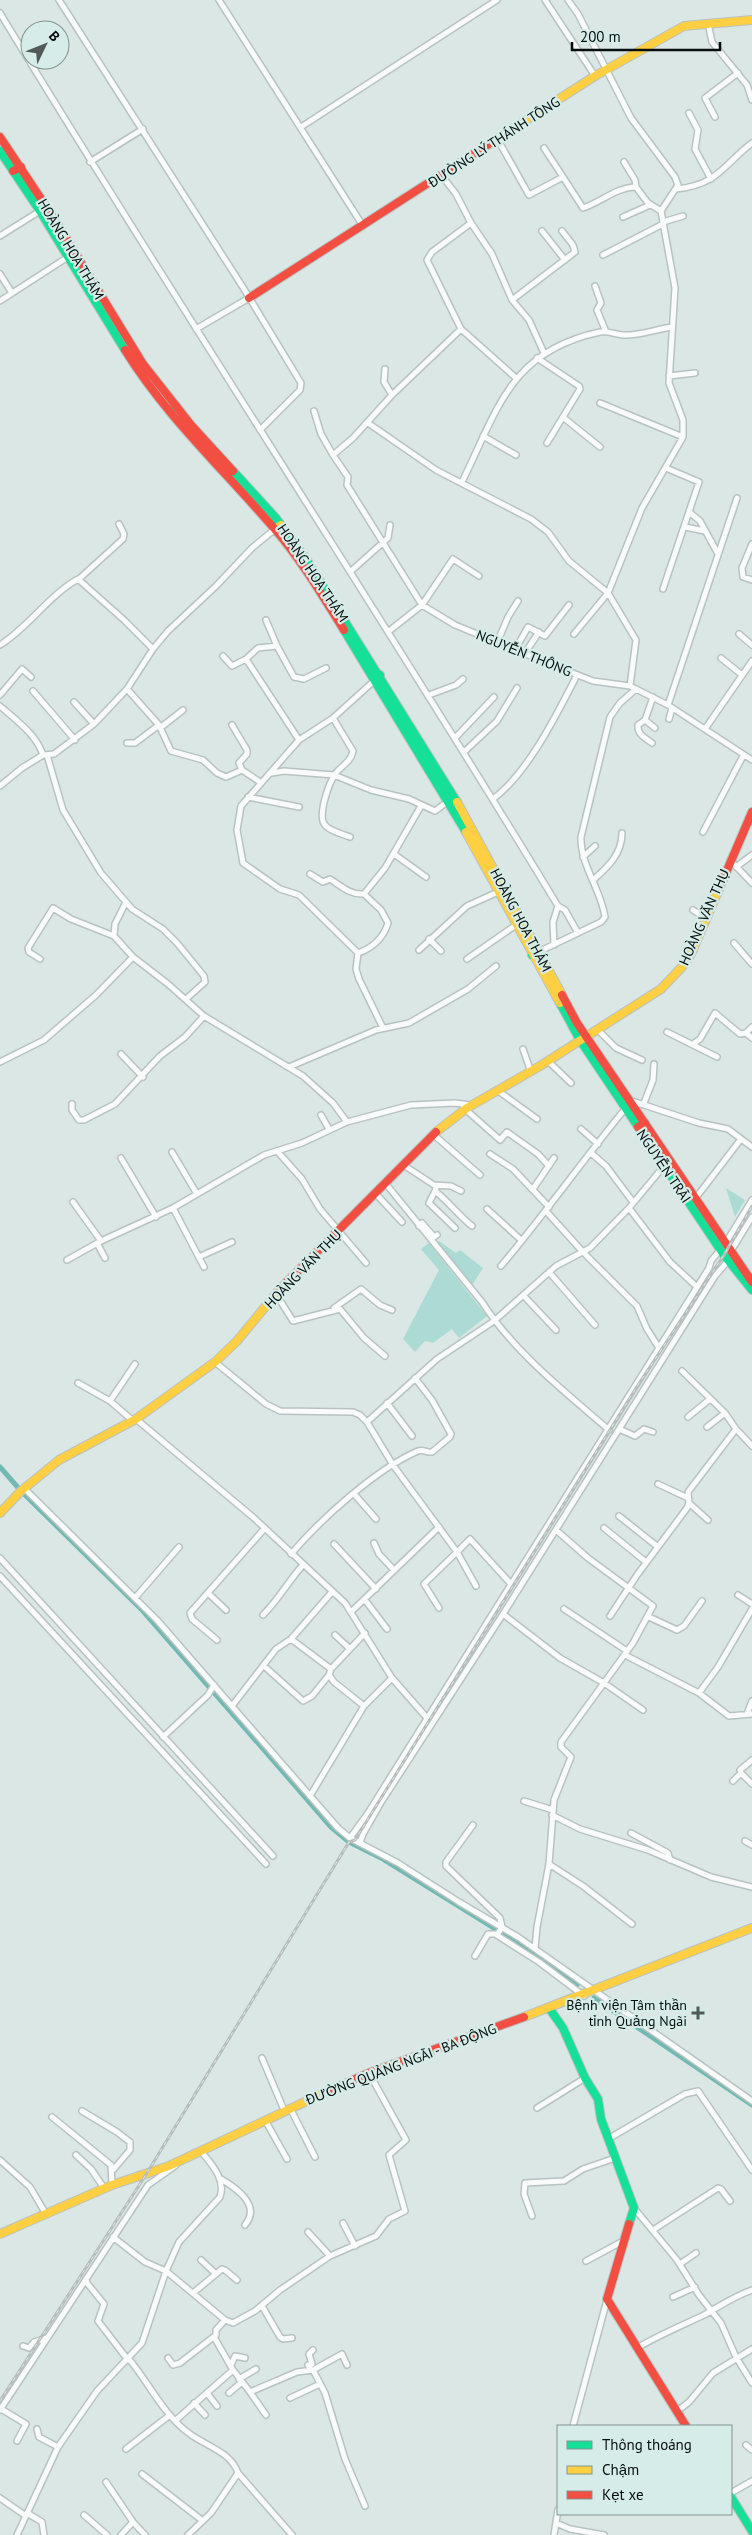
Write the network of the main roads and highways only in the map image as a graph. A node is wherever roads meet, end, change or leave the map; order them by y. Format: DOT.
graph roads {
  1 [pos="752,20"];
  2 [pos="0,137"];
  3 [pos="0,151"];
  4 [pos="17,169"];
  5 [pos="249,298"];
  6 [pos="173,409"];
  7 [pos="378,677"];
  8 [pos="752,812"];
  9 [pos="535,954"];
  10 [pos="583,1038"];
  11 [pos="641,1125"];
  12 [pos="723,1247"];
  13 [pos="751,1279"];
  14 [pos="752,1290"];
  15 [pos="0,1512"];
  16 [pos="752,1928"];
  17 [pos="549,2008"];
  18 [pos="0,2234"];
  19 [pos="685,2425"];
  20 [pos="732,2500"];
  21 [pos="752,2531"];
  1 -- 5 [label="main road, ĐƯỜNG LÝ THÁNH TÔNG"];
  2 -- 4 [label="main road, HOÀNG HOA THÁM"];
  3 -- 4 [label="main road, HOÀNG HOA THÁM"];
  4 -- 6 [label="main road, HOÀNG HOA THÁM"];
  4 -- 6 [label="main road, HOÀNG HOA THÁM"];
  6 -- 7 [label="main road, HOÀNG HOA THÁM"];
  7 -- 9 [label="main road, HOÀNG HOA THÁM"];
  7 -- 9 [label="main road, HOÀNG HOA THÁM"];
  8 -- 10 [label="main road, HOÀNG VĂN THỤ"];
  9 -- 10 [label="main road, HOÀNG HOA THÁM"];
  10 -- 11 [label="main road, NGUYỄN TRÃI"];
  10 -- 11 [label="main road, NGUYỄN TRÃI"];
  10 -- 15 [label="main road, HOÀNG VĂN THỤ"];
  11 -- 12 [label="main road, NGUYỄN TRÃI"];
  11 -- 12 [label="main road, NGUYỄN TRÃI"];
  12 -- 13 [label="main road, NGUYỄN TRÃI"];
  12 -- 14 [label="main road, NGUYỄN TRÃI"];
  16 -- 17 [label="main road, ĐƯỜNG QUẢNG NGÃI - BA ĐỘNG"];
  17 -- 18 [label="main road, ĐƯỜNG QUẢNG NGÃI - BA ĐỘNG"];
  17 -- 19 [label="main road"];
  20 -- 21 [label="main road"];
}
